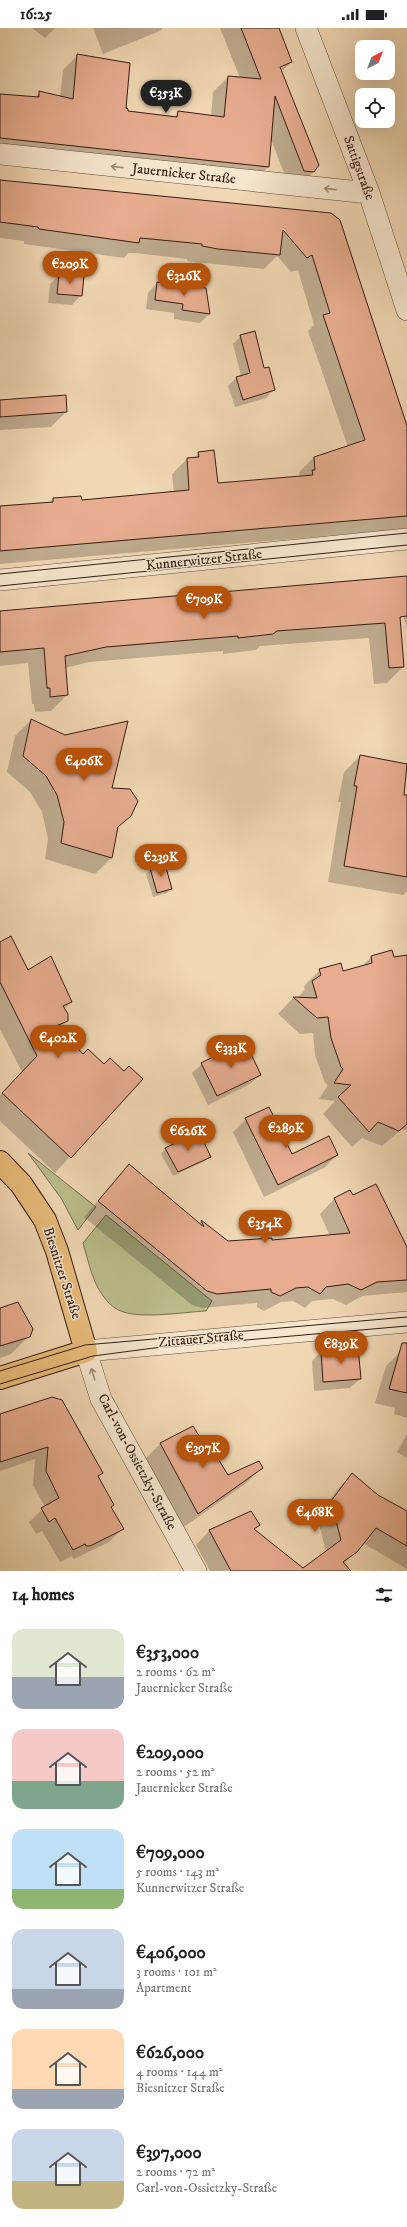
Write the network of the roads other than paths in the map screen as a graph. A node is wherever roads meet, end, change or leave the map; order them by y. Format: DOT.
graph roads {
  1 [pos="306,28"];
  2 [pos="0,154"];
  3 [pos="369,193"];
  4 [pos="407,310"];
  5 [pos="407,539"];
  6 [pos="0,580"];
  7 [pos="0,1162"];
  8 [pos="407,1322"];
  9 [pos="86,1351"];
  10 [pos="0,1378"];
  11 [pos="196,1571"];
  1 -- 3 [label="street, Sattigstraße"];
  3 -- 2 [label="street, Jauernicker Straße, one-way"];
  3 -- 4 [label="street, Sattigstraße"];
  5 -- 6 [label="street, Kunnerwitzer Straße"];
  7 -- 9 [label="main road, Biesnitzer Straße"];
  8 -- 9 [label="street, Zittauer Straße"];
  9 -- 10 [label="main road, Zittauer Straße"];
  11 -- 9 [label="street, Carl-von-Ossietzky-Straße, one-way"];
}
